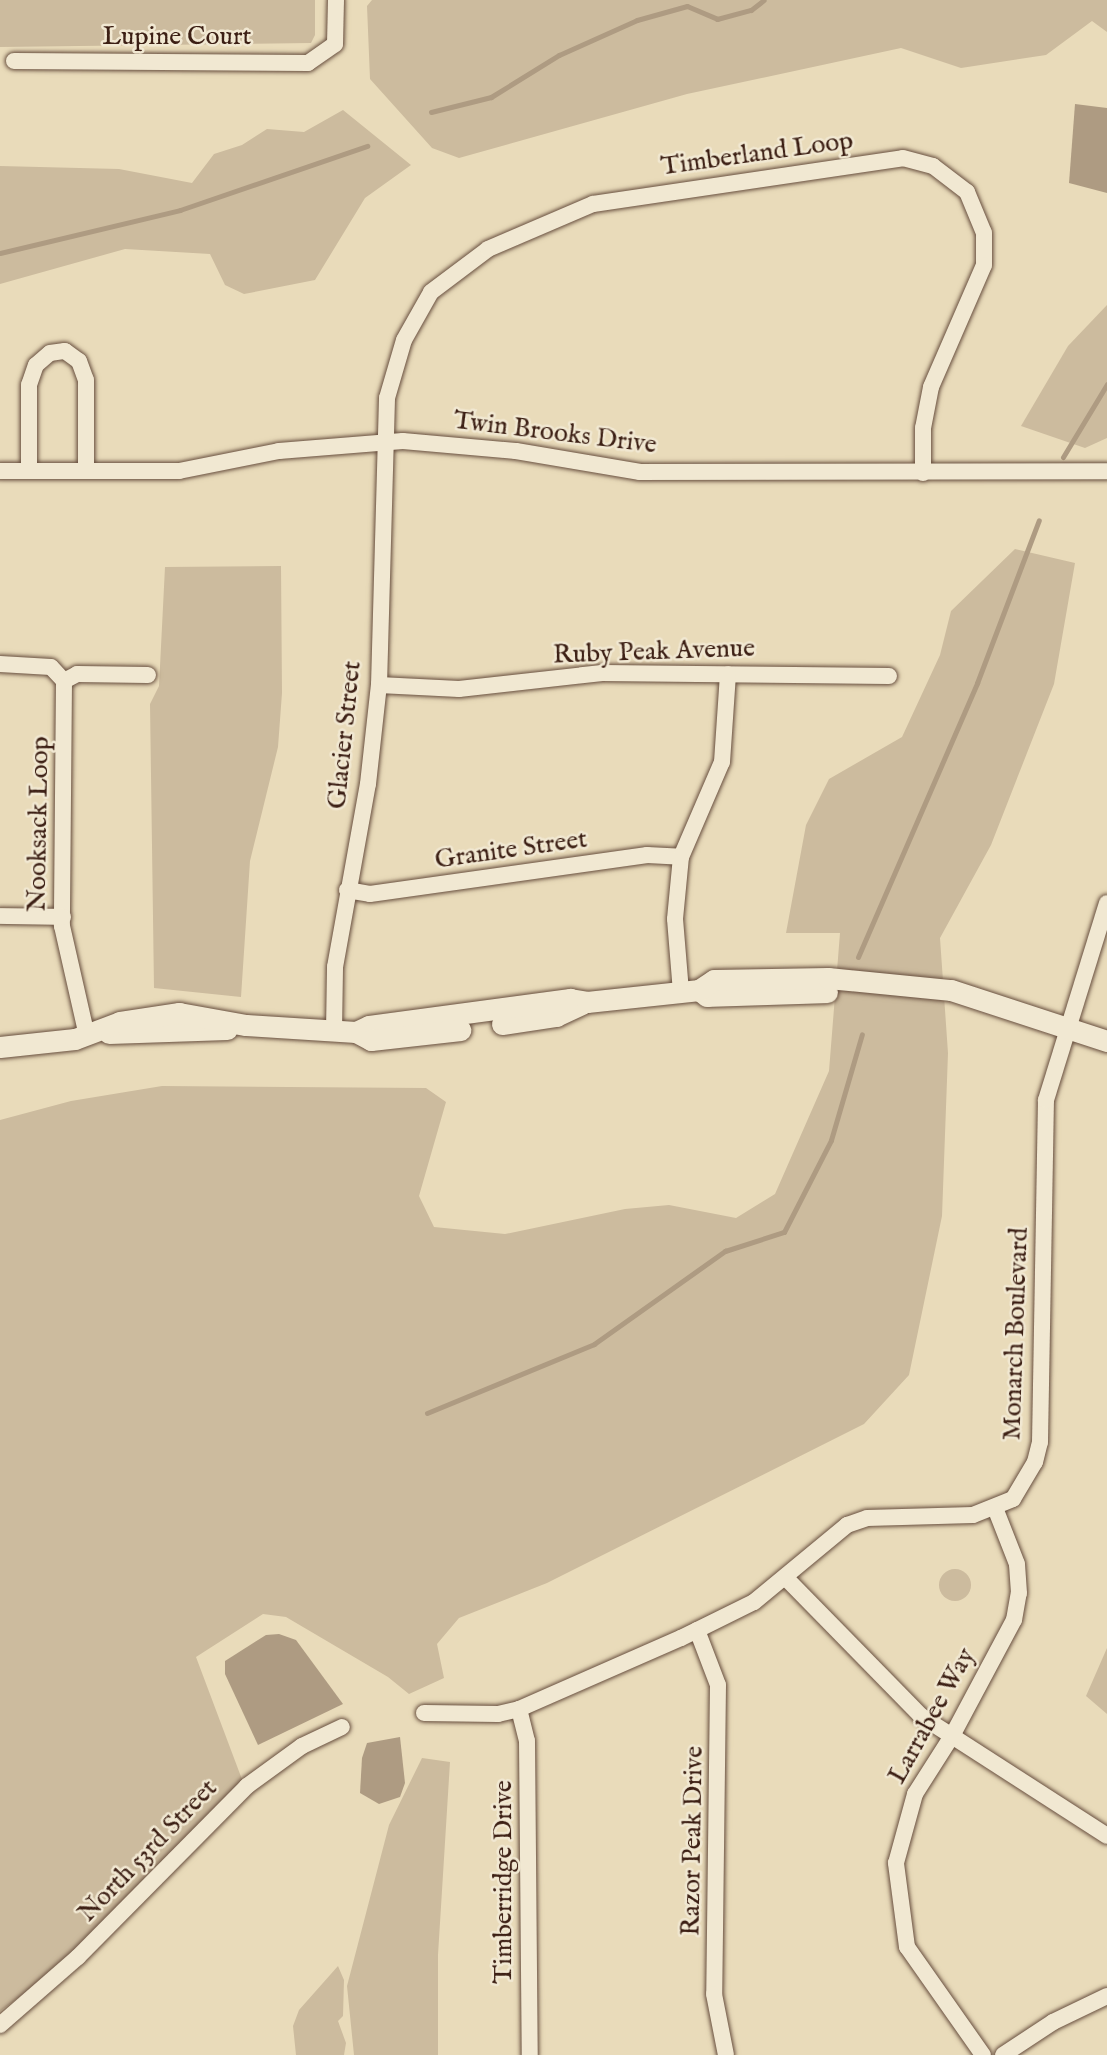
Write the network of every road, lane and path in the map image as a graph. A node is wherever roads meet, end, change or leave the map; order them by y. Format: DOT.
graph roads {
  1 [pos="335,0"];
  2 [pos="14,61"];
  3 [pos="387,441"];
  4 [pos="86,469"];
  5 [pos="0,471"];
  6 [pos="29,471"];
  7 [pos="1107,471"];
  8 [pos="923,473"];
  9 [pos="0,664"];
  10 [pos="727,674"];
  11 [pos="148,675"];
  12 [pos="888,676"];
  13 [pos="64,681"];
  14 [pos="379,685"];
  15 [pos="681,857"];
  16 [pos="347,890"];
  17 [pos="1107,904"];
  18 [pos="0,916"];
  19 [pos="63,917"];
  20 [pos="690,991"];
  21 [pos="1069,1027"];
  22 [pos="334,1032"];
  23 [pos="95,1034"];
  24 [pos="1107,1041"];
  25 [pos="0,1047"];
  26 [pos="995,1508"];
  27 [pos="785,1577"];
  28 [pos="697,1630"];
  29 [pos="519,1709"];
  30 [pos="424,1713"];
  31 [pos="342,1727"];
  32 [pos="952,1735"];
  33 [pos="1107,1836"];
  34 [pos="1107,1996"];
  35 [pos="0,2025"];
  36 [pos="530,2055"];
  37 [pos="726,2055"];
  38 [pos="983,2055"];
  39 [pos="1003,2055"];
  1 -- 2 [label="street, Lupine Court"];
  3 -- 4 [label="street, Twin Brooks Drive"];
  3 -- 8 [label="street, Twin Brooks Drive"];
  3 -- 8 [label="street, Timberland Loop"];
  3 -- 14 [label="street, Glacier Street"];
  4 -- 6 [label="street, Twin Brooks Drive"];
  4 -- 6 [label="street"];
  5 -- 6 [label="street, Twin Brooks Drive"];
  7 -- 8 [label="street, Twin Brooks Drive"];
  9 -- 13 [label="street"];
  10 -- 12 [label="street, Ruby Peak Avenue"];
  10 -- 14 [label="street, Ruby Peak Avenue"];
  10 -- 15 [label="street"];
  11 -- 13 [label="street"];
  13 -- 19 [label="street, Nooksack Loop"];
  14 -- 16 [label="street, Glacier Street"];
  15 -- 16 [label="street, Granite Street"];
  15 -- 20 [label="street"];
  16 -- 22 [label="street, Glacier Street"];
  17 -- 21 [label="street, Monarch Boulevard"];
  18 -- 19 [label="street"];
  19 -- 23 [label="street, Nooksack Loop"];
  20 -- 21 [label="street"];
  20 -- 22 [label="street"];
  21 -- 24 [label="street"];
  21 -- 26 [label="street, Monarch Boulevard"];
  22 -- 23 [label="street"];
  23 -- 25 [label="street"];
  26 -- 27 [label="street, Monarch Boulevard"];
  26 -- 32 [label="street, Larrabee Way"];
  27 -- 28 [label="street, Monarch Boulevard"];
  27 -- 32 [label="street"];
  28 -- 29 [label="street, Monarch Boulevard"];
  28 -- 37 [label="street, Razor Peak Drive"];
  29 -- 30 [label="street, Monarch Boulevard"];
  29 -- 36 [label="street, Timberridge Drive"];
  31 -- 35 [label="street, North 53rd Street"];
  32 -- 33 [label="street"];
  32 -- 38 [label="street, Larrabee Way"];
  34 -- 39 [label="street"];
}
